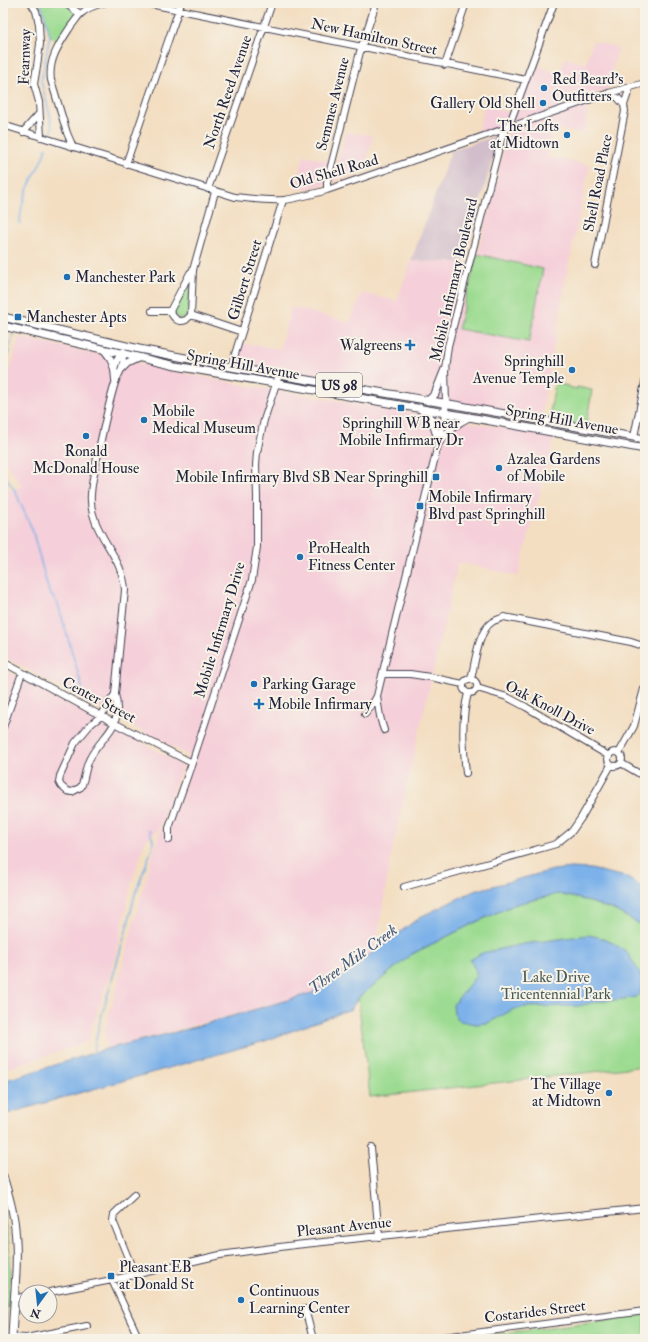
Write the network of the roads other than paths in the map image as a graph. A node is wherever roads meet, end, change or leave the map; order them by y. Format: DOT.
graph roads {
  1 [pos="31,3"];
  2 [pos="65,3"];
  3 [pos="103,3"];
  4 [pos="145,3"];
  5 [pos="181,3"];
  6 [pos="272,3"];
  7 [pos="376,3"];
  8 [pos="466,3"];
  9 [pos="554,3"];
  10 [pos="178,10"];
  11 [pos="80,14"];
  12 [pos="264,28"];
  13 [pos="361,47"];
  14 [pos="445,64"];
  15 [pos="526,80"];
  16 [pos="645,83"];
  17 [pos="630,87"];
  18 [pos="609,93"];
  19 [pos="624,105"];
  20 [pos="39,114"];
  21 [pos="3,125"];
  22 [pos="506,129"];
  23 [pos="23,132"];
  24 [pos="67,133"];
  25 [pos="41,137"];
  26 [pos="60,143"];
  27 [pos="73,147"];
  28 [pos="126,164"];
  29 [pos="208,190"];
  30 [pos="327,190"];
  31 [pos="215,192"];
  32 [pos="283,200"];
  33 [pos="595,265"];
  34 [pos="193,270"];
  35 [pos="152,311"];
  36 [pos="170,311"];
  37 [pos="191,315"];
  38 [pos="3,317"];
  39 [pos="3,326"];
  40 [pos="242,332"];
  41 [pos="124,345"];
  42 [pos="104,350"];
  43 [pos="121,354"];
  44 [pos="140,358"];
  45 [pos="231,368"];
  46 [pos="114,369"];
  47 [pos="445,369"];
  48 [pos="121,371"];
  49 [pos="279,376"];
  50 [pos="116,380"];
  51 [pos="645,382"];
  52 [pos="276,384"];
  53 [pos="428,401"];
  54 [pos="446,404"];
  55 [pos="419,408"];
  56 [pos="445,412"];
  57 [pos="469,417"];
  58 [pos="634,437"];
  59 [pos="645,439"];
  60 [pos="439,442"];
  61 [pos="645,449"];
  62 [pos="645,649"];
  63 [pos="3,662"];
  64 [pos="22,673"];
  65 [pos="384,674"];
  66 [pos="471,679"];
  67 [pos="463,684"];
  68 [pos="645,685"];
  69 [pos="477,688"];
  70 [pos="468,693"];
  71 [pos="115,694"];
  72 [pos="377,696"];
  73 [pos="365,714"];
  74 [pos="101,716"];
  75 [pos="116,724"];
  76 [pos="3,727"];
  77 [pos="384,730"];
  78 [pos="619,753"];
  79 [pos="609,756"];
  80 [pos="192,763"];
  81 [pos="621,763"];
  82 [pos="611,765"];
  83 [pos="466,772"];
  84 [pos="645,777"];
  85 [pos="168,840"];
  86 [pos="404,887"];
  87 [pos="371,1148"];
  88 [pos="3,1176"];
  89 [pos="134,1195"];
  90 [pos="645,1208"];
  91 [pos="379,1237"];
  92 [pos="135,1275"];
  93 [pos="112,1280"];
  94 [pos="58,1290"];
  95 [pos="18,1298"];
  96 [pos="14,1299"];
  97 [pos="305,1309"];
  98 [pos="645,1310"];
  99 [pos="87,1326"];
  100 [pos="12,1338"];
  101 [pos="139,1339"];
  102 [pos="313,1339"];
  103 [pos="428,1339"];
  1 -- 20 [label="street, Fearnway"];
  2 -- 11 [label="street"];
  3 -- 11 [label="street, Fearnway"];
  4 -- 10 [label="street, New Hamilton Street"];
  5 -- 10 [label="street"];
  6 -- 12 [label="street, North Reed Avenue"];
  7 -- 13 [label="street, Semmes Avenue"];
  8 -- 14 [label="street"];
  9 -- 15 [label="street, Mobile Infirmary Boulevard"];
  10 -- 12 [label="street, New Hamilton Street"];
  10 -- 28 [label="street"];
  11 -- 24 [label="street, Fearnway"];
  12 -- 13 [label="street, New Hamilton Street"];
  12 -- 29 [label="street, North Reed Avenue"];
  13 -- 14 [label="street, New Hamilton Street"];
  13 -- 30 [label="street, Semmes Avenue"];
  14 -- 15 [label="street, New Hamilton Street"];
  15 -- 22 [label="street, Mobile Infirmary Boulevard"];
  16 -- 17 [label="street, Old Shell Road"];
  17 -- 18 [label="street, Old Shell Road"];
  17 -- 19 [label="street, Shell Road Place"];
  18 -- 19 [label="street"];
  18 -- 22 [label="street, Old Shell Road"];
  19 -- 33 [label="street, Shell Road Place"];
  20 -- 23 [label="street"];
  20 -- 25 [label="street, Fearnway"];
  21 -- 23 [label="street, Old Shell Road"];
  22 -- 30 [label="street, Old Shell Road"];
  22 -- 47 [label="street, Mobile Infirmary Boulevard"];
  23 -- 25 [label="street, Old Shell Road"];
  24 -- 26 [label="street"];
  24 -- 27 [label="street, Fearnway"];
  25 -- 26 [label="street, Old Shell Road"];
  26 -- 27 [label="street, Old Shell Road"];
  27 -- 28 [label="street, Old Shell Road"];
  28 -- 29 [label="street, Old Shell Road"];
  29 -- 31 [label="street, Old Shell Road"];
  30 -- 32 [label="street, Old Shell Road"];
  31 -- 32 [label="street, Old Shell Road"];
  31 -- 34 [label="street"];
  32 -- 40 [label="street, Gilbert Street"];
  34 -- 36 [label="street"];
  34 -- 37 [label="street"];
  35 -- 36 [label="street"];
  36 -- 37 [label="street"];
  37 -- 40 [label="street"];
  38 -- 41 [label="main road, Spring Hill Avenue / US 98"];
  39 -- 42 [label="main road, Spring Hill Avenue / US 98"];
  40 -- 45 [label="street, Gilbert Street"];
  41 -- 43 [label="street"];
  41 -- 45 [label="main road, Spring Hill Avenue / US 98"];
  42 -- 43 [label="main road, Spring Hill Avenue / US 98"];
  42 -- 46 [label="street"];
  43 -- 44 [label="main road, Spring Hill Avenue / US 98"];
  43 -- 46 [label="street"];
  43 -- 48 [label="street"];
  44 -- 48 [label="street"];
  44 -- 52 [label="main road, Spring Hill Avenue / US 98"];
  45 -- 49 [label="main road, Spring Hill Avenue / US 98"];
  46 -- 50 [label="street"];
  47 -- 53 [label="main road"];
  47 -- 54 [label="street, Mobile Infirmary Boulevard"];
  48 -- 50 [label="street"];
  49 -- 52 [label="street, Mobile Infirmary Drive"];
  49 -- 53 [label="main road, Spring Hill Avenue / US 98"];
  50 -- 71 [label="street"];
  51 -- 58 [label="street"];
  52 -- 55 [label="main road, Spring Hill Avenue / US 98"];
  52 -- 80 [label="street, Mobile Infirmary Drive"];
  53 -- 54 [label="main road, Spring Hill Avenue / US 98"];
  54 -- 56 [label="street, Mobile Infirmary Boulevard"];
  54 -- 58 [label="main road, Spring Hill Avenue / US 98"];
  55 -- 56 [label="main road, Spring Hill Avenue / US 98"];
  55 -- 60 [label="main road"];
  56 -- 57 [label="main road, Spring Hill Avenue / US 98"];
  56 -- 60 [label="street, Mobile Infirmary Boulevard"];
  57 -- 60 [label="main road"];
  57 -- 61 [label="main road, Spring Hill Avenue / US 98"];
  58 -- 59 [label="main road, Spring Hill Avenue / US 98"];
  60 -- 65 [label="street, Mobile Infirmary Boulevard"];
  62 -- 66 [label="street"];
  63 -- 64 [label="street, Center Street"];
  64 -- 74 [label="street, Center Street"];
  64 -- 76 [label="street"];
  65 -- 67 [label="street"];
  65 -- 72 [label="street, Mobile Infirmary Boulevard"];
  66 -- 67 [label="street"];
  66 -- 69 [label="street"];
  67 -- 70 [label="street"];
  68 -- 78 [label="street"];
  69 -- 70 [label="street"];
  69 -- 79 [label="street, Oak Knoll Drive"];
  70 -- 83 [label="street"];
  71 -- 74 [label="street"];
  71 -- 75 [label="street"];
  72 -- 73 [label="street, Mobile Infirmary Boulevard"];
  72 -- 77 [label="street, Mobile Infirmary Boulevard"];
  74 -- 75 [label="street, Center Street"];
  74 -- 75 [label="street"];
  75 -- 80 [label="street, Center Street"];
  78 -- 79 [label="street"];
  78 -- 81 [label="street"];
  79 -- 82 [label="street"];
  80 -- 85 [label="street, Mobile Infirmary Drive"];
  81 -- 82 [label="street"];
  81 -- 84 [label="street"];
  82 -- 86 [label="street"];
  87 -- 91 [label="street"];
  88 -- 96 [label="main road"];
  89 -- 92 [label="street"];
  90 -- 91 [label="street, Pleasant Avenue"];
  91 -- 92 [label="street, Pleasant Avenue"];
  92 -- 93 [label="street, Pleasant Avenue"];
  93 -- 94 [label="street, Pleasant Avenue"];
  93 -- 101 [label="street"];
  95 -- 96 [label="street"];
  96 -- 100 [label="main road"];
  97 -- 102 [label="street"];
  98 -- 103 [label="street, Costarides Street"];
  99 -- 100 [label="street"];
}
